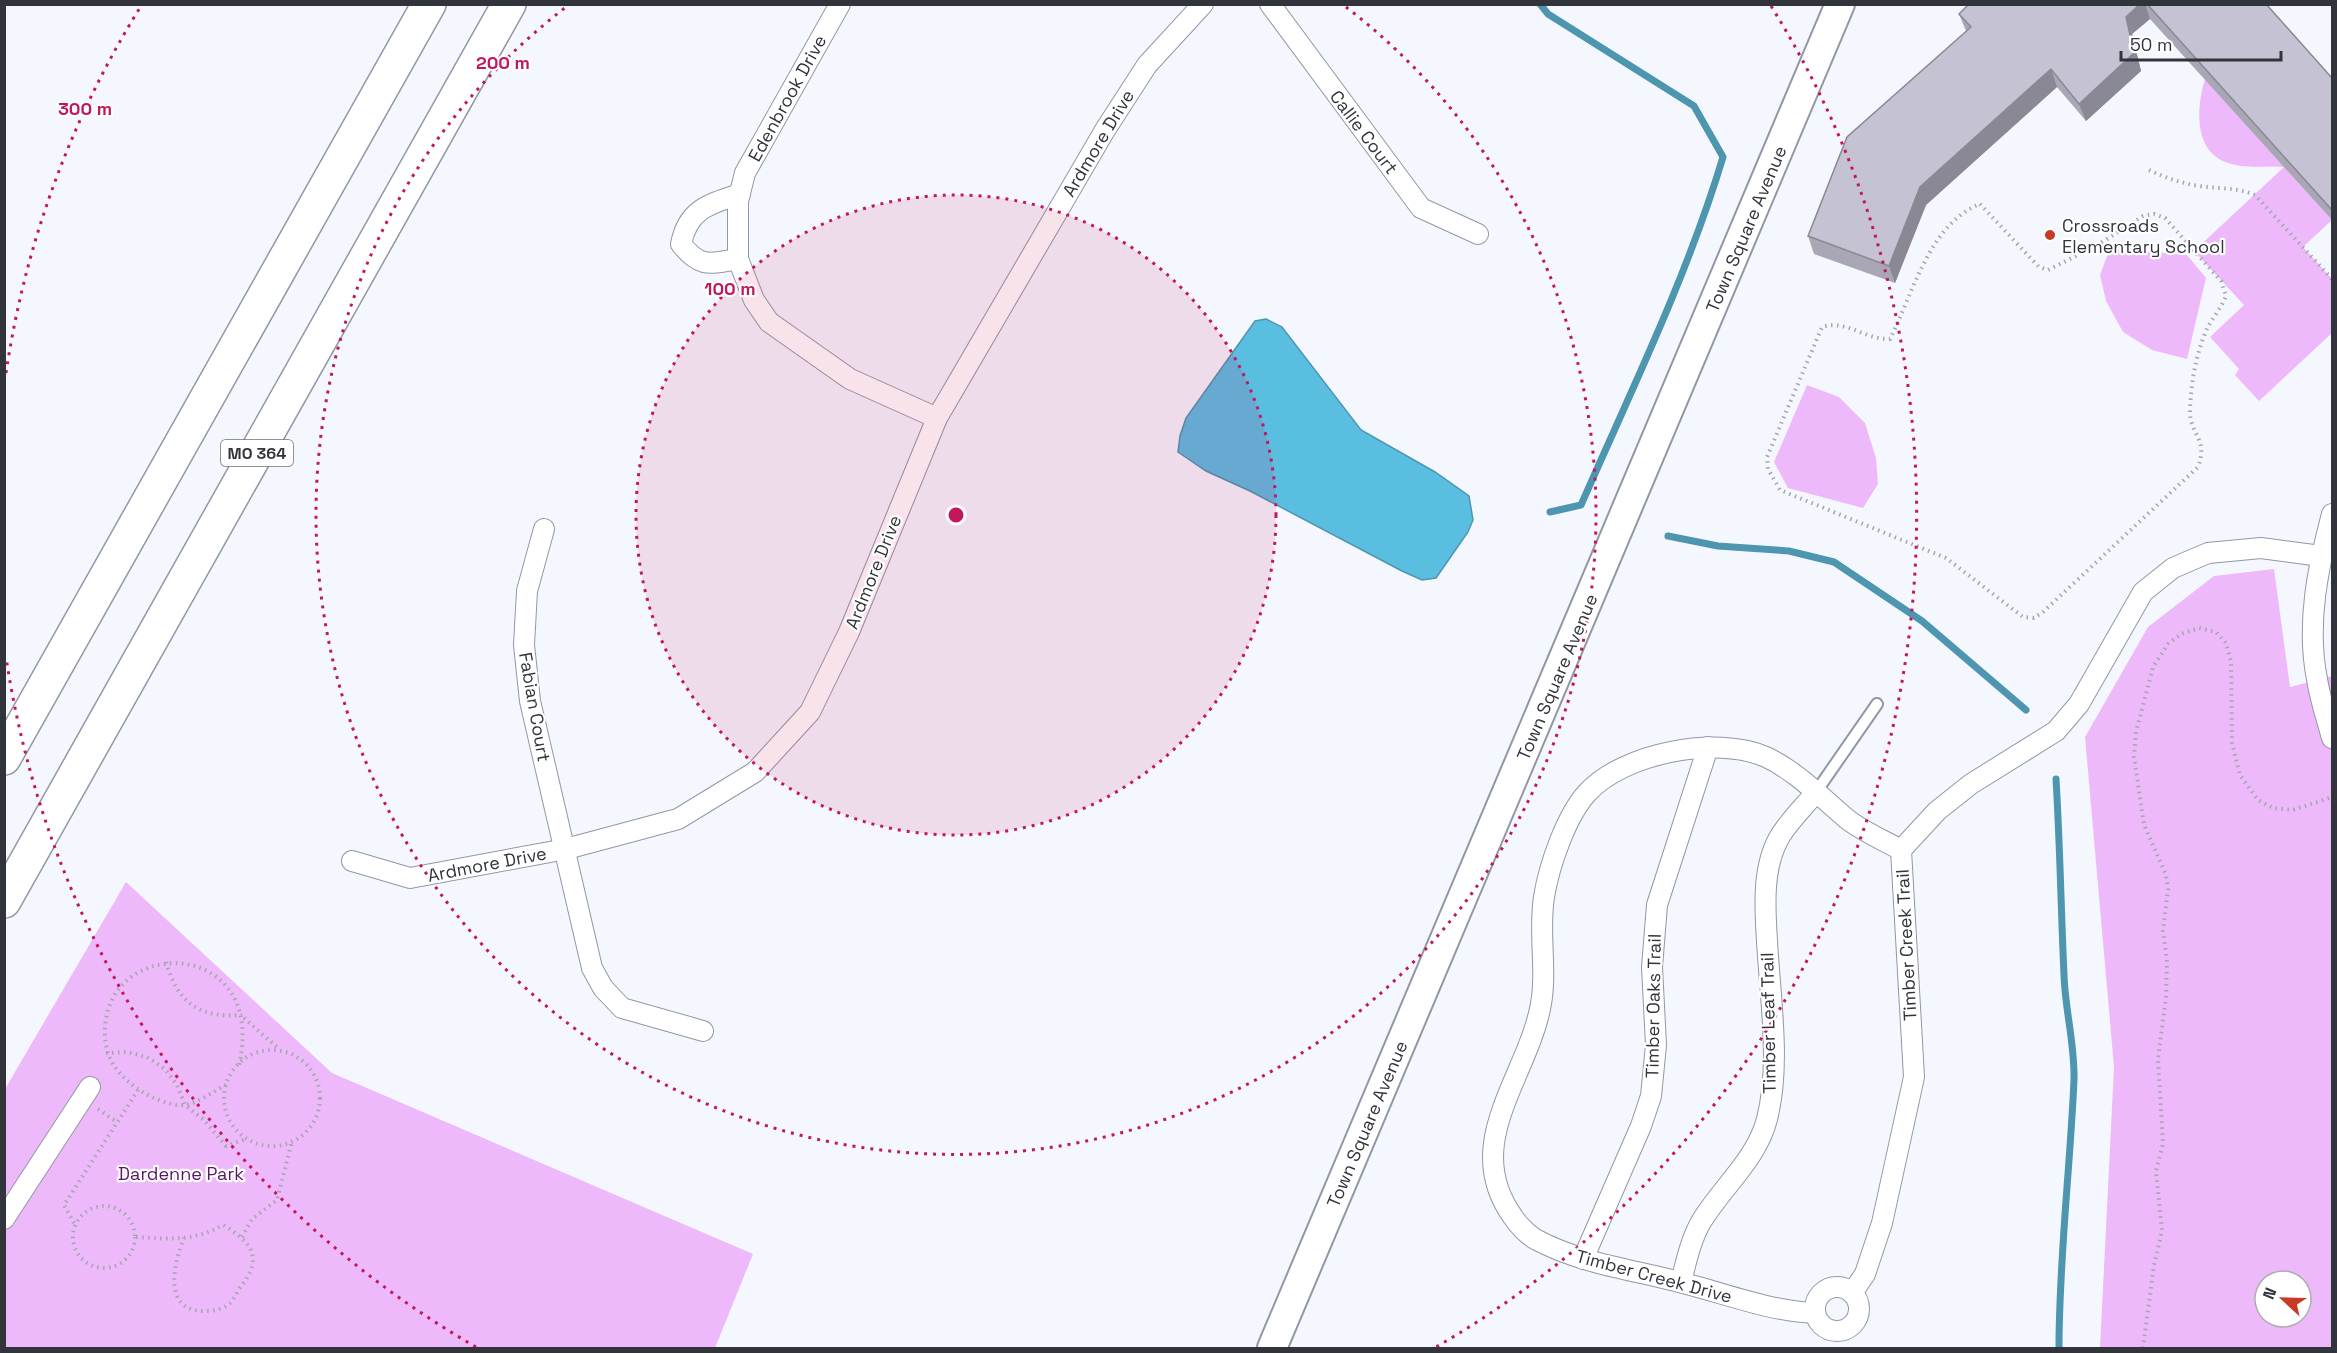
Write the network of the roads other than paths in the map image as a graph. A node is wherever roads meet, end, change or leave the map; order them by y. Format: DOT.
graph roads {
  1 [pos="429,4"];
  2 [pos="509,4"];
  3 [pos="840,4"];
  4 [pos="1203,4"];
  5 [pos="1269,4"];
  6 [pos="1840,4"];
  7 [pos="740,194"];
  8 [pos="1478,234"];
  9 [pos="738,259"];
  10 [pos="937,418"];
  11 [pos="2332,514"];
  12 [pos="543,529"];
  13 [pos="2321,556"];
  14 [pos="1877,704"];
  15 [pos="2332,738"];
  16 [pos="1708,747"];
  17 [pos="4,758"];
  18 [pos="1816,792"];
  19 [pos="566,849"];
  20 [pos="1900,850"];
  21 [pos="352,861"];
  22 [pos="4,901"];
  23 [pos="703,1031"];
  24 [pos="90,1086"];
  25 [pos="4,1219"];
  26 [pos="1583,1259"];
  27 [pos="1681,1282"];
  28 [pos="1852,1293"];
  29 [pos="1815,1313"];
  30 [pos="1272,1348"];
  1 -- 17 [label="highway"];
  2 -- 22 [label="highway, MO 364"];
  3 -- 7 [label="street, Edenbrook Drive"];
  4 -- 10 [label="street, Ardmore Drive"];
  5 -- 8 [label="street, Callie Court"];
  6 -- 30 [label="main road, Town Square Avenue"];
  7 -- 9 [label="street, Edenbrook Drive"];
  7 -- 9 [label="street"];
  9 -- 10 [label="street, Edenbrook Drive"];
  10 -- 19 [label="street, Ardmore Drive"];
  11 -- 13 [label="street"];
  12 -- 19 [label="street, Fabian Court"];
  13 -- 15 [label="street"];
  13 -- 20 [label="street, Timber Creek Trail"];
  14 -- 18 [label="lane"];
  16 -- 18 [label="street, Timber Creek Drive"];
  16 -- 26 [label="street, Timber Oaks Trail"];
  16 -- 26 [label="street, Timber Creek Drive"];
  18 -- 20 [label="street, Timber Creek Drive"];
  18 -- 27 [label="street, Timber Leaf Trail"];
  19 -- 21 [label="street, Ardmore Drive"];
  19 -- 23 [label="street, Fabian Court"];
  20 -- 28 [label="street, Timber Creek Trail"];
  24 -- 25 [label="street"];
  26 -- 27 [label="street, Timber Creek Drive"];
  27 -- 29 [label="street, Timber Creek Drive"];
  28 -- 29 [label="street"];
  28 -- 29 [label="street"];
}
